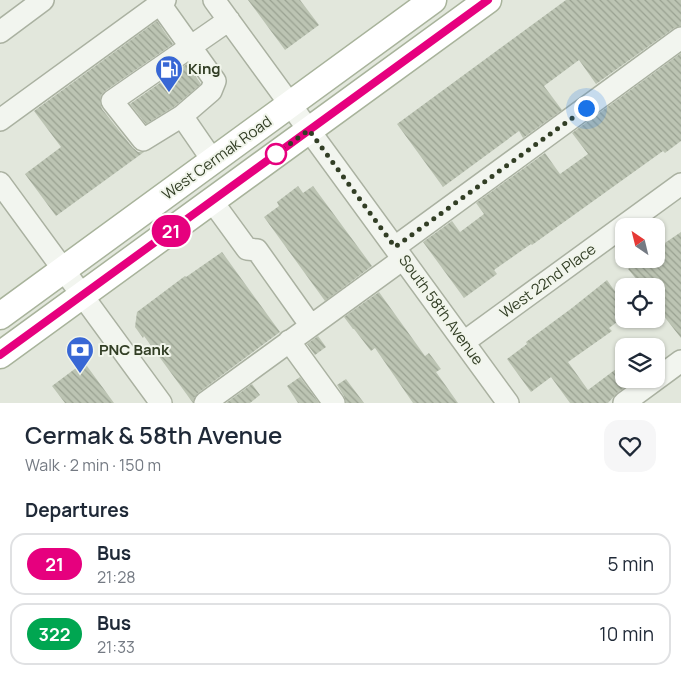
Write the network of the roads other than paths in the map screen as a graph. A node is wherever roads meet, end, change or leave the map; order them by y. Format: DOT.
graph roads {
  1 [pos="43,0"];
  2 [pos="214,0"];
  3 [pos="433,0"];
  4 [pos="488,0"];
  5 [pos="162,2"];
  6 [pos="229,20"];
  7 [pos="0,32"];
  8 [pos="681,38"];
  9 [pos="191,48"];
  10 [pos="290,104"];
  11 [pos="182,116"];
  12 [pos="0,120"];
  13 [pos="309,130"];
  14 [pos="214,161"];
  15 [pos="0,183"];
  16 [pos="681,184"];
  17 [pos="212,201"];
  18 [pos="399,253"];
  19 [pos="64,270"];
  20 [pos="82,295"];
  21 [pos="0,316"];
  22 [pos="311,326"];
  23 [pos="289,341"];
  24 [pos="464,342"];
  25 [pos="0,355"];
  26 [pos="681,361"];
  27 [pos="161,403"];
  28 [pos="205,403"];
  29 [pos="334,403"];
  30 [pos="508,403"];
  31 [pos="624,403"];
  1 -- 7 [label="street"];
  2 -- 6 [label="street, South 58th Avenue"];
  3 -- 10 [label="main road, West Cermak Road"];
  4 -- 13 [label="main road"];
  5 -- 9 [label="street"];
  5 -- 12 [label="street"];
  6 -- 9 [label="street"];
  6 -- 10 [label="street, South 58th Avenue"];
  8 -- 18 [label="street"];
  9 -- 11 [label="street"];
  9 -- 11 [label="street"];
  10 -- 13 [label="street, South 58th Avenue"];
  10 -- 14 [label="main road, West Cermak Road"];
  11 -- 14 [label="street"];
  13 -- 17 [label="main road"];
  13 -- 18 [label="street, South 58th Avenue"];
  14 -- 19 [label="main road, West Cermak Road"];
  15 -- 19 [label="street"];
  16 -- 24 [label="street, West 22nd Place"];
  17 -- 20 [label="main road"];
  17 -- 22 [label="street"];
  18 -- 22 [label="street"];
  18 -- 24 [label="street, South 58th Avenue"];
  19 -- 20 [label="street"];
  19 -- 21 [label="main road, West Cermak Road"];
  20 -- 25 [label="main road"];
  20 -- 27 [label="street"];
  22 -- 23 [label="street"];
  23 -- 28 [label="street"];
  23 -- 29 [label="street"];
  24 -- 30 [label="street, South 58th Avenue"];
  26 -- 31 [label="street"];
}
